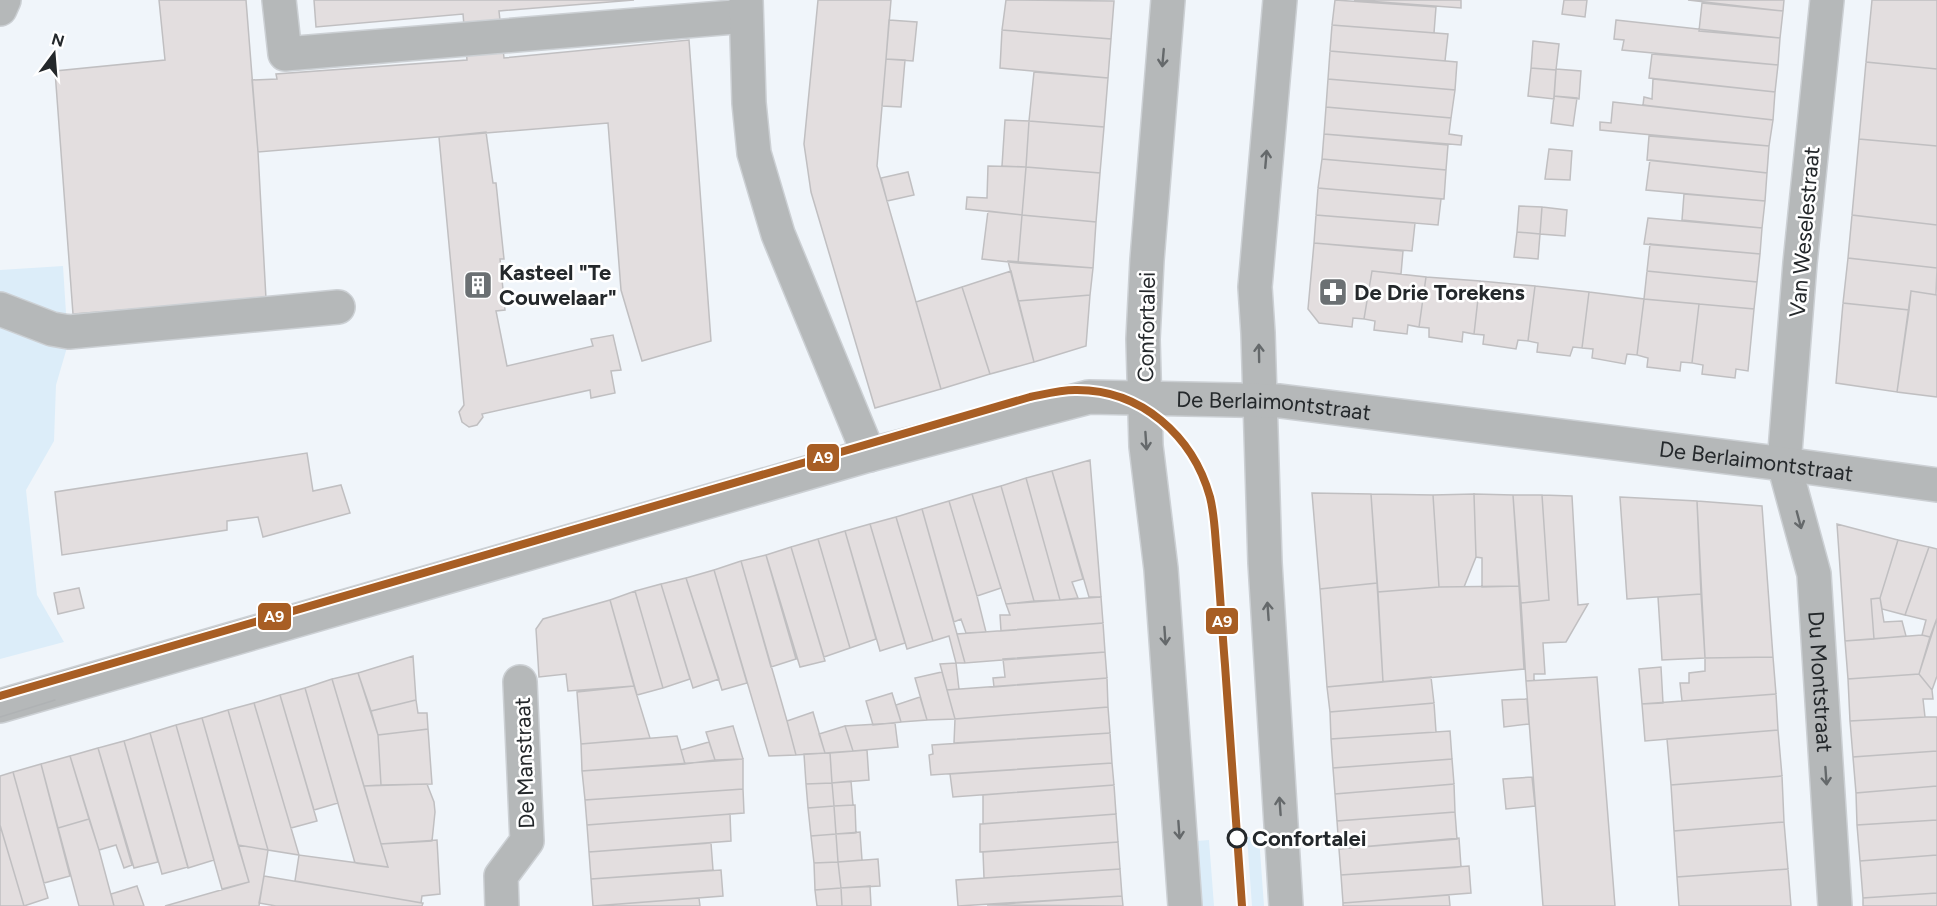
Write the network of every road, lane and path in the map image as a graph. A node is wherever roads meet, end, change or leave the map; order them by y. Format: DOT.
graph roads {
  1 [pos="4,0"];
  2 [pos="279,0"];
  3 [pos="1168,0"];
  4 [pos="1280,0"];
  5 [pos="1827,0"];
  6 [pos="746,8"];
  7 [pos="0,9"];
  8 [pos="338,307"];
  9 [pos="0,309"];
  10 [pos="1145,398"];
  11 [pos="1260,401"];
  12 [pos="869,455"];
  13 [pos="1784,464"];
  14 [pos="1937,485"];
  15 [pos="520,682"];
  16 [pos="0,706"];
  17 [pos="502,906"];
  18 [pos="1185,906"];
  19 [pos="1286,906"];
  20 [pos="1835,906"];
  1 -- 7 [label="street"];
  2 -- 6 [label="street"];
  3 -- 10 [label="street, Confortalei, one-way"];
  11 -- 4 [label="street, one-way"];
  5 -- 13 [label="street, Van Weselestraat"];
  6 -- 12 [label="street"];
  8 -- 9 [label="street"];
  10 -- 11 [label="street, De Berlaimontstraat"];
  10 -- 12 [label="street, De Berlaimontstraat"];
  10 -- 18 [label="street, Confortalei, one-way"];
  11 -- 13 [label="street, De Berlaimontstraat"];
  19 -- 11 [label="street, one-way"];
  12 -- 16 [label="street, De Berlaimontstraat"];
  13 -- 14 [label="street, De Berlaimontstraat"];
  13 -- 20 [label="street, Du Montstraat, one-way"];
  15 -- 17 [label="street, De Manstraat"];
}
